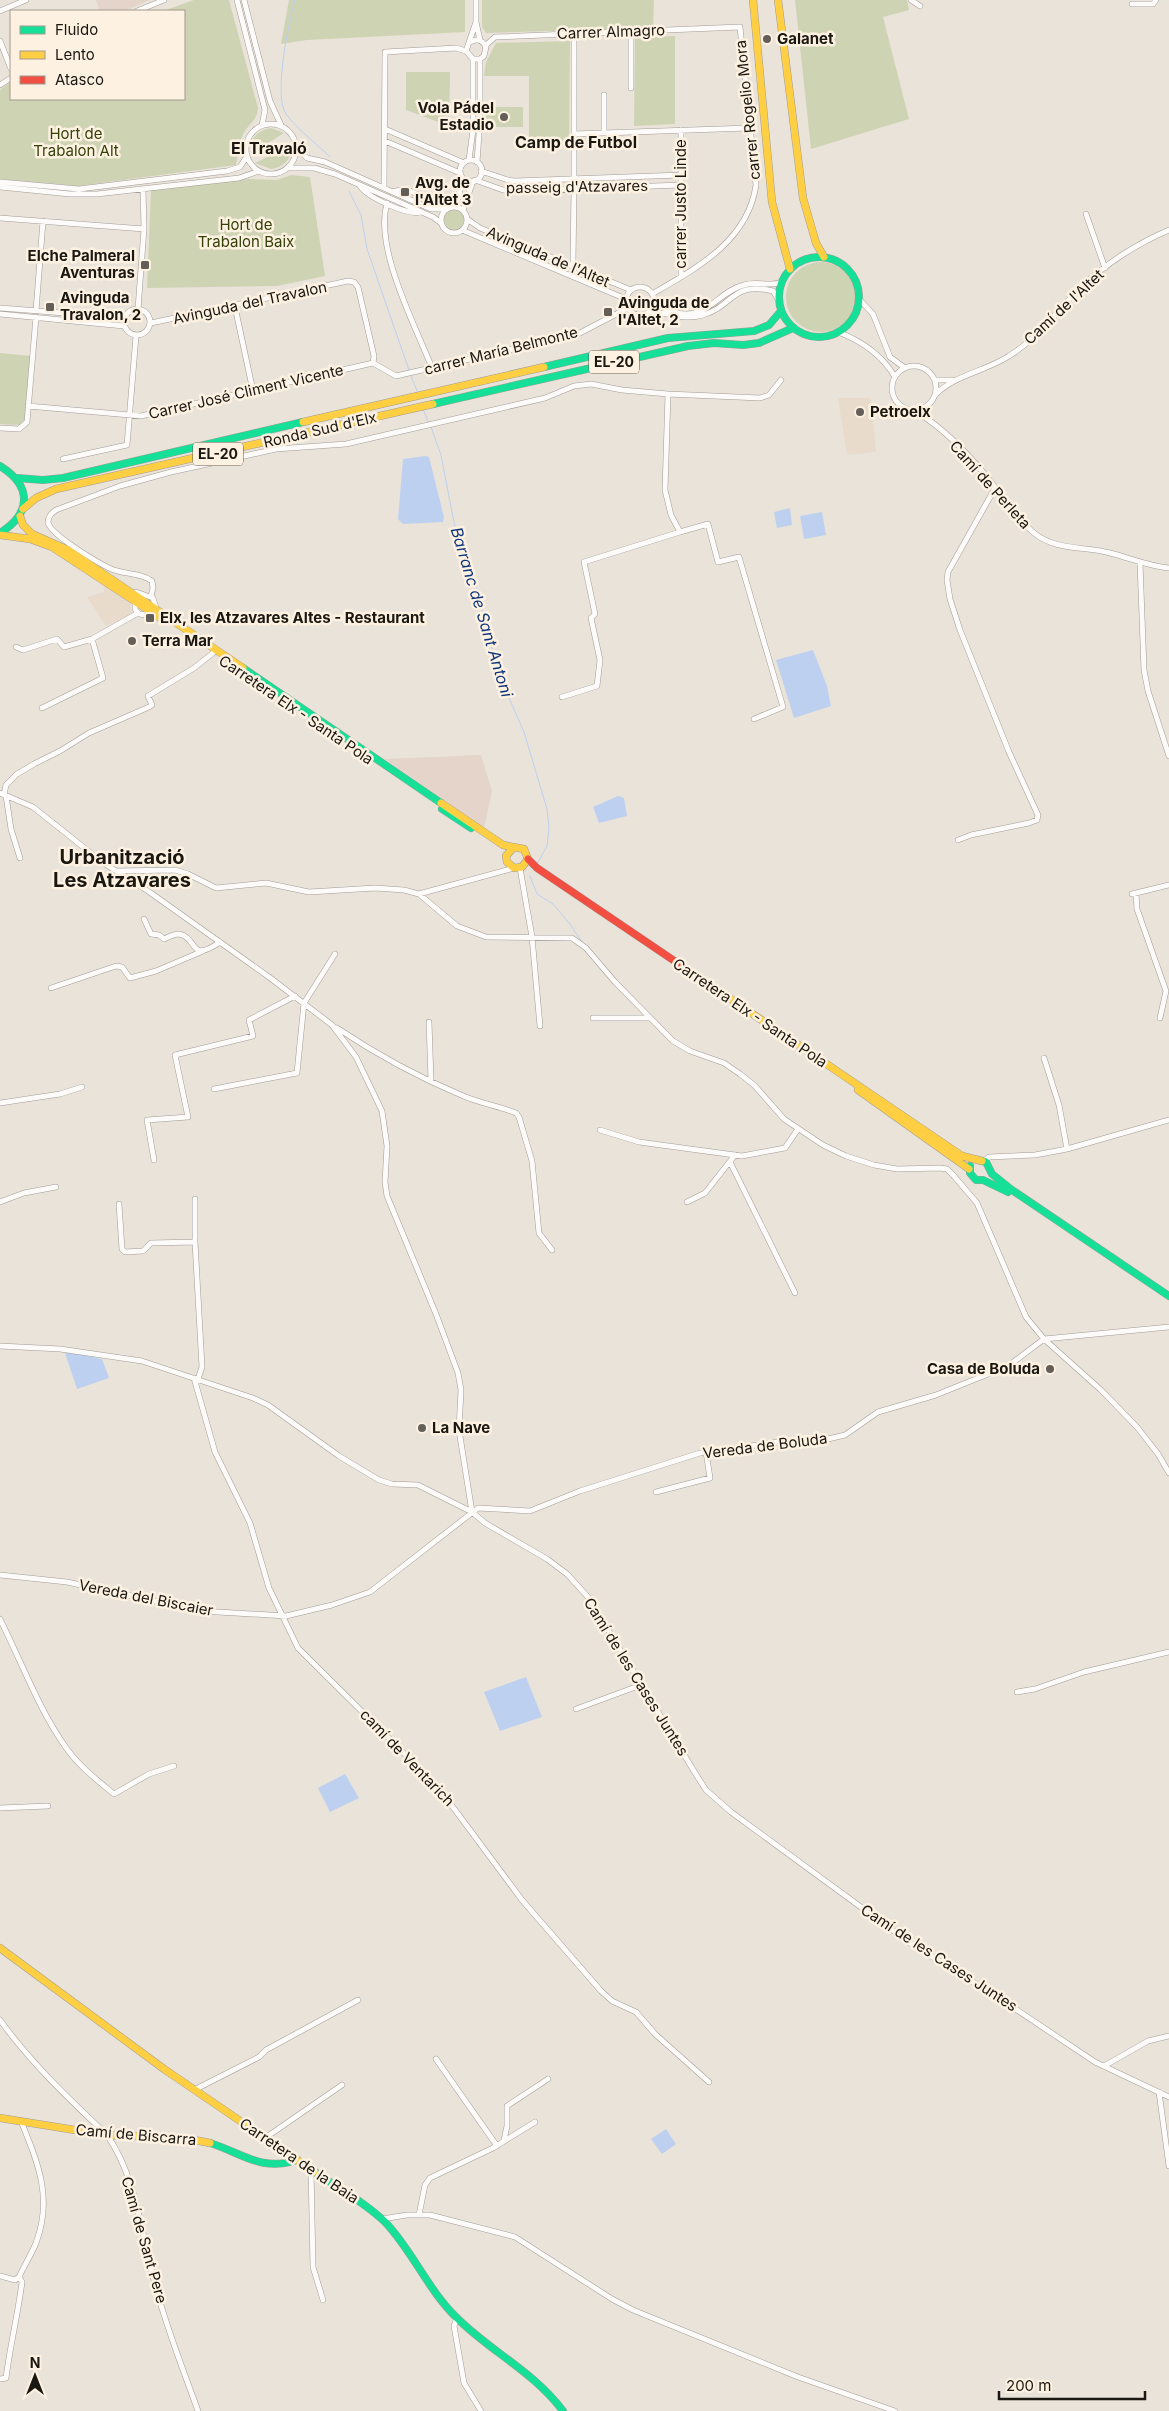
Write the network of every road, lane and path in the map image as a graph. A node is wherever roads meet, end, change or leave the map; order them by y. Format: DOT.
graph roads {
  1 [pos="26,0"];
  2 [pos="164,0"];
  3 [pos="237,0"];
  4 [pos="244,0"];
  5 [pos="476,0"];
  6 [pos="753,0"];
  7 [pos="778,0"];
  8 [pos="911,0"];
  9 [pos="1156,0"];
  10 [pos="1132,4"];
  11 [pos="920,6"];
  12 [pos="139,10"];
  13 [pos="0,11"];
  14 [pos="476,22"];
  15 [pos="740,27"];
  16 [pos="631,31"];
  17 [pos="574,34"];
  18 [pos="0,40"];
  19 [pos="480,40"];
  20 [pos="470,42"];
  21 [pos="485,46"];
  22 [pos="466,51"];
  23 [pos="473,59"];
  24 [pos="480,59"];
  25 [pos="10,66"];
  26 [pos="631,88"];
  27 [pos="604,95"];
  28 [pos="262,125"];
  29 [pos="281,125"];
  30 [pos="749,128"];
  31 [pos="385,129"];
  32 [pos="681,130"];
  33 [pos="604,133"];
  34 [pos="574,134"];
  35 [pos="403,137"];
  36 [pos="385,141"];
  37 [pos="398,146"];
  38 [pos="297,148"];
  39 [pos="247,156"];
  40 [pos="466,161"];
  41 [pos="477,162"];
  42 [pos="288,168"];
  43 [pos="481,170"];
  44 [pos="259,171"];
  45 [pos="460,172"];
  46 [pos="670,175"];
  47 [pos="681,175"];
  48 [pos="463,178"];
  49 [pos="574,178"];
  50 [pos="474,181"];
  51 [pos="0,182"];
  52 [pos="669,185"];
  53 [pos="681,185"];
  54 [pos="0,187"];
  55 [pos="384,188"];
  56 [pos="574,189"];
  57 [pos="143,190"];
  58 [pos="387,200"];
  59 [pos="454,206"];
  60 [pos="445,209"];
  61 [pos="463,210"];
  62 [pos="1086,214"];
  63 [pos="0,218"];
  64 [pos="467,219"];
  65 [pos="43,221"];
  66 [pos="441,223"];
  67 [pos="144,229"];
  68 [pos="462,230"];
  69 [pos="1169,230"];
  70 [pos="824,257"];
  71 [pos="573,262"];
  72 [pos="1105,268"];
  73 [pos="790,269"];
  74 [pos="681,277"];
  75 [pos="782,282"];
  76 [pos="630,290"];
  77 [pos="652,294"];
  78 [pos="626,299"];
  79 [pos="859,299"];
  80 [pos="779,300"];
  81 [pos="654,302"];
  82 [pos="235,307"];
  83 [pos="0,308"];
  84 [pos="628,308"];
  85 [pos="138,309"];
  86 [pos="781,311"];
  87 [pos="649,312"];
  88 [pos="0,314"];
  89 [pos="36,314"];
  90 [pos="125,316"];
  91 [pos="151,323"];
  92 [pos="124,326"];
  93 [pos="793,328"];
  94 [pos="838,332"];
  95 [pos="136,336"];
  96 [pos="373,363"];
  97 [pos="432,368"];
  98 [pos="905,368"];
  99 [pos="895,377"];
  100 [pos="781,380"];
  101 [pos="935,380"];
  102 [pos="957,380"];
  103 [pos="253,391"];
  104 [pos="668,394"];
  105 [pos="936,394"];
  106 [pos="28,406"];
  107 [pos="928,406"];
  108 [pos="912,410"];
  109 [pos="129,414"];
  110 [pos="931,423"];
  111 [pos="0,428"];
  112 [pos="63,459"];
  113 [pos="0,466"];
  114 [pos="17,478"];
  115 [pos="995,488"];
  116 [pos="23,509"];
  117 [pos="20,516"];
  118 [pos="680,532"];
  119 [pos="0,534"];
  120 [pos="1140,563"];
  121 [pos="1169,568"];
  122 [pos="122,585"];
  123 [pos="151,596"];
  124 [pos="135,600"];
  125 [pos="154,610"];
  126 [pos="138,613"];
  127 [pos="92,639"];
  128 [pos="16,647"];
  129 [pos="213,653"];
  130 [pos="562,697"];
  131 [pos="42,708"];
  132 [pos="754,719"];
  133 [pos="1169,735"];
  134 [pos="1162,737"];
  135 [pos="1169,756"];
  136 [pos="3,795"];
  137 [pos="958,840"];
  138 [pos="513,848"];
  139 [pos="506,856"];
  140 [pos="20,858"];
  141 [pos="528,859"];
  142 [pos="519,868"];
  143 [pos="117,871"];
  144 [pos="1169,885"];
  145 [pos="419,894"];
  146 [pos="144,919"];
  147 [pos="532,937"];
  148 [pos="220,942"];
  149 [pos="203,951"];
  150 [pos="335,954"];
  151 [pos="51,988"];
  152 [pos="295,996"];
  153 [pos="304,1003"];
  154 [pos="593,1018"];
  155 [pos="649,1018"];
  156 [pos="1160,1018"];
  157 [pos="429,1022"];
  158 [pos="332,1025"];
  159 [pos="540,1026"];
  160 [pos="1044,1058"];
  161 [pos="431,1081"];
  162 [pos="82,1087"];
  163 [pos="214,1089"];
  164 [pos="0,1103"];
  165 [pos="1169,1120"];
  166 [pos="798,1129"];
  167 [pos="600,1130"];
  168 [pos="1067,1149"];
  169 [pos="735,1155"];
  170 [pos="154,1160"];
  171 [pos="976,1161"];
  172 [pos="984,1161"];
  173 [pos="730,1162"];
  174 [pos="990,1170"];
  175 [pos="969,1171"];
  176 [pos="979,1180"];
  177 [pos="959,1181"];
  178 [pos="964,1185"];
  179 [pos="56,1188"];
  180 [pos="195,1199"];
  181 [pos="0,1202"];
  182 [pos="687,1202"];
  183 [pos="119,1204"];
  184 [pos="195,1242"];
  185 [pos="552,1250"];
  186 [pos="795,1293"];
  187 [pos="1169,1296"];
  188 [pos="1169,1300"];
  189 [pos="1169,1327"];
  190 [pos="1044,1339"];
  191 [pos="0,1346"];
  192 [pos="196,1378"];
  193 [pos="706,1452"];
  194 [pos="1169,1473"];
  195 [pos="656,1492"];
  196 [pos="472,1512"];
  197 [pos="0,1575"];
  198 [pos="282,1616"];
  199 [pos="0,1620"];
  200 [pos="1169,1652"];
  201 [pos="642,1685"];
  202 [pos="1017,1692"];
  203 [pos="576,1709"];
  204 [pos="174,1766"];
  205 [pos="48,1806"];
  206 [pos="0,1808"];
  207 [pos="0,1948"];
  208 [pos="358,2000"];
  209 [pos="0,2020"];
  210 [pos="1169,2036"];
  211 [pos="436,2059"];
  212 [pos="1104,2066"];
  213 [pos="548,2079"];
  214 [pos="709,2082"];
  215 [pos="342,2086"];
  216 [pos="194,2090"];
  217 [pos="1159,2092"];
  218 [pos="1169,2097"];
  219 [pos="0,2118"];
  220 [pos="21,2121"];
  221 [pos="535,2122"];
  222 [pos="107,2135"];
  223 [pos="265,2138"];
  224 [pos="504,2140"];
  225 [pos="497,2146"];
  226 [pos="297,2160"];
  227 [pos="1169,2166"];
  228 [pos="310,2169"];
  229 [pos="419,2215"];
  230 [pos="382,2219"];
  231 [pos="0,2276"];
  232 [pos="19,2278"];
  233 [pos="323,2300"];
  234 [pos="457,2318"];
  235 [pos="0,2379"];
  236 [pos="198,2411"];
  237 [pos="481,2411"];
  238 [pos="563,2411"];
  239 [pos="895,2411"];
  1 -- 13 [label="street"];
  2 -- 12 [label="street"];
  3 -- 28 [label="street"];
  4 -- 29 [label="street"];
  5 -- 14 [label="street"];
  6 -- 73 [label="main road"];
  7 -- 70 [label="main road"];
  8 -- 11 [label="street"];
  9 -- 10 [label="street"];
  14 -- 19 [label="street"];
  14 -- 20 [label="street"];
  15 -- 16 [label="street, Carrer Almagro"];
  15 -- 30 [label="street, carrer Rogelio Mora"];
  16 -- 17 [label="street, Carrer Almagro"];
  16 -- 26 [label="street"];
  17 -- 21 [label="street, Carrer Almagro"];
  17 -- 34 [label="street"];
  18 -- 25 [label="street"];
  19 -- 20 [label="street"];
  19 -- 21 [label="street"];
  20 -- 22 [label="street"];
  21 -- 24 [label="street"];
  22 -- 23 [label="street"];
  22 -- 31 [label="street"];
  23 -- 24 [label="street"];
  23 -- 40 [label="street"];
  24 -- 41 [label="street"];
  27 -- 33 [label="street"];
  28 -- 29 [label="street"];
  28 -- 39 [label="street"];
  29 -- 38 [label="street"];
  30 -- 32 [label="street"];
  30 -- 74 [label="street, carrer Rogelio Mora"];
  31 -- 35 [label="street"];
  31 -- 36 [label="street"];
  32 -- 33 [label="street"];
  32 -- 47 [label="street, carrer Justo Linde"];
  33 -- 34 [label="street"];
  34 -- 49 [label="street"];
  35 -- 37 [label="street"];
  35 -- 40 [label="street"];
  36 -- 37 [label="street"];
  36 -- 55 [label="street"];
  37 -- 45 [label="street"];
  38 -- 42 [label="street"];
  38 -- 55 [label="street"];
  39 -- 44 [label="street"];
  39 -- 51 [label="street"];
  40 -- 41 [label="street"];
  40 -- 45 [label="street"];
  41 -- 43 [label="street"];
  42 -- 44 [label="street"];
  42 -- 58 [label="street"];
  43 -- 49 [label="street, passeig d'Atzavares"];
  43 -- 50 [label="street"];
  44 -- 57 [label="street"];
  45 -- 48 [label="street"];
  46 -- 47 [label="street, passeig d'Atzavares"];
  46 -- 49 [label="street, passeig d'Atzavares"];
  46 -- 52 [label="street"];
  47 -- 53 [label="street, carrer Justo Linde"];
  48 -- 50 [label="street"];
  48 -- 59 [label="street"];
  50 -- 56 [label="street, passeig d'Atzavares"];
  50 -- 61 [label="street"];
  52 -- 53 [label="street, passeig d'Atzavares"];
  52 -- 56 [label="street, passeig d'Atzavares"];
  53 -- 74 [label="street, carrer Justo Linde"];
  54 -- 57 [label="street"];
  55 -- 60 [label="street"];
  56 -- 71 [label="street"];
  57 -- 67 [label="street"];
  58 -- 66 [label="street"];
  58 -- 97 [label="street"];
  59 -- 60 [label="street"];
  59 -- 61 [label="street"];
  60 -- 66 [label="street"];
  61 -- 64 [label="street"];
  62 -- 72 [label="street"];
  63 -- 65 [label="street"];
  64 -- 68 [label="street"];
  64 -- 76 [label="street, Avinguda de l'Altet"];
  65 -- 67 [label="street"];
  65 -- 89 [label="street"];
  66 -- 68 [label="street"];
  67 -- 85 [label="street"];
  68 -- 78 [label="street, Avinguda de l'Altet"];
  69 -- 72 [label="street, Camí de l'Altet"];
  70 -- 73 [label="main road"];
  70 -- 79 [label="main road"];
  72 -- 102 [label="street, Camí de l'Altet"];
  73 -- 75 [label="main road"];
  74 -- 77 [label="street, carrer Rogelio Mora"];
  75 -- 80 [label="main road"];
  75 -- 81 [label="street"];
  76 -- 77 [label="street"];
  76 -- 78 [label="street"];
  77 -- 81 [label="street"];
  78 -- 84 [label="street"];
  79 -- 94 [label="main road"];
  79 -- 98 [label="street"];
  80 -- 86 [label="main road"];
  80 -- 87 [label="street"];
  81 -- 87 [label="street"];
  82 -- 91 [label="street, Avinguda del Travalon"];
  82 -- 96 [label="street, Avinguda del Travalon"];
  82 -- 103 [label="street"];
  83 -- 89 [label="street"];
  84 -- 87 [label="street"];
  84 -- 97 [label="street, carrer María Belmonte"];
  85 -- 90 [label="street"];
  85 -- 91 [label="street"];
  86 -- 93 [label="main road"];
  86 -- 114 [label="main road, Ronda Sud d'Elx / EL-20"];
  88 -- 89 [label="street"];
  89 -- 90 [label="street"];
  89 -- 92 [label="street"];
  89 -- 106 [label="street"];
  90 -- 92 [label="street"];
  91 -- 95 [label="street"];
  92 -- 95 [label="street"];
  93 -- 94 [label="main road"];
  93 -- 116 [label="main road, Ronda Sud d'Elx / EL-20"];
  94 -- 99 [label="street"];
  95 -- 109 [label="street"];
  96 -- 97 [label="street, carrer María Belmonte"];
  96 -- 103 [label="street, Carrer José Climent Vicente"];
  98 -- 99 [label="street"];
  98 -- 101 [label="street"];
  99 -- 108 [label="street"];
  100 -- 104 [label="street"];
  101 -- 102 [label="street"];
  101 -- 105 [label="street"];
  102 -- 105 [label="street"];
  103 -- 109 [label="street, Carrer José Climent Vicente"];
  104 -- 118 [label="street"];
  104 -- 123 [label="street"];
  105 -- 107 [label="street"];
  106 -- 109 [label="street, Carrer José Climent Vicente"];
  106 -- 111 [label="street"];
  107 -- 108 [label="street"];
  107 -- 110 [label="street"];
  108 -- 110 [label="street, Camí de Perleta"];
  109 -- 112 [label="street"];
  110 -- 115 [label="street, Camí de Perleta"];
  113 -- 114 [label="main road"];
  114 -- 116 [label="main road"];
  115 -- 120 [label="street, Camí de Perleta"];
  115 -- 137 [label="street"];
  116 -- 117 [label="main road"];
  117 -- 119 [label="main road"];
  117 -- 122 [label="main road, Carretera Elx - Santa Pola"];
  118 -- 130 [label="street"];
  118 -- 132 [label="street"];
  119 -- 124 [label="main road, Carretera Elx - Santa Pola"];
  120 -- 121 [label="street, Camí de Perleta"];
  120 -- 134 [label="street"];
  122 -- 123 [label="street"];
  122 -- 125 [label="main road, Carretera Elx - Santa Pola"];
  123 -- 125 [label="street"];
  124 -- 125 [label="main road, Carretera Elx - Santa Pola"];
  124 -- 126 [label="street"];
  125 -- 126 [label="street"];
  125 -- 129 [label="main road, Carretera Elx - Santa Pola"];
  125 -- 138 [label="main road, Carretera Elx - Santa Pola"];
  126 -- 127 [label="street"];
  127 -- 128 [label="street"];
  127 -- 131 [label="street"];
  129 -- 136 [label="street"];
  129 -- 139 [label="main road, Carretera Elx - Santa Pola"];
  133 -- 134 [label="street"];
  134 -- 135 [label="street"];
  136 -- 140 [label="street"];
  136 -- 143 [label="street"];
  138 -- 139 [label="main road"];
  138 -- 141 [label="main road"];
  139 -- 142 [label="main road"];
  141 -- 142 [label="main road"];
  141 -- 171 [label="main road, Carretera Elx - Santa Pola"];
  142 -- 145 [label="street"];
  142 -- 147 [label="street"];
  142 -- 175 [label="main road, Carretera Elx - Santa Pola"];
  143 -- 145 [label="street"];
  143 -- 148 [label="street"];
  144 -- 156 [label="street"];
  145 -- 147 [label="street"];
  146 -- 149 [label="street"];
  147 -- 155 [label="street"];
  147 -- 159 [label="street"];
  148 -- 149 [label="street"];
  148 -- 152 [label="street"];
  149 -- 151 [label="street"];
  150 -- 153 [label="street"];
  152 -- 153 [label="street"];
  152 -- 170 [label="street"];
  153 -- 158 [label="street"];
  153 -- 163 [label="street"];
  154 -- 155 [label="street"];
  155 -- 166 [label="street"];
  157 -- 161 [label="street"];
  158 -- 161 [label="street"];
  158 -- 196 [label="street"];
  160 -- 168 [label="street"];
  161 -- 185 [label="street"];
  162 -- 164 [label="street"];
  165 -- 168 [label="street"];
  166 -- 169 [label="street"];
  166 -- 177 [label="street"];
  167 -- 169 [label="street"];
  168 -- 172 [label="street"];
  169 -- 173 [label="street"];
  171 -- 172 [label="main road"];
  171 -- 175 [label="main road"];
  172 -- 174 [label="main road"];
  173 -- 182 [label="street"];
  173 -- 186 [label="street"];
  174 -- 176 [label="main road"];
  174 -- 187 [label="main road"];
  175 -- 176 [label="main road"];
  175 -- 177 [label="street"];
  176 -- 178 [label="street"];
  176 -- 188 [label="main road"];
  177 -- 178 [label="street"];
  178 -- 190 [label="street"];
  179 -- 181 [label="street"];
  180 -- 184 [label="street"];
  183 -- 184 [label="street"];
  184 -- 192 [label="street"];
  189 -- 190 [label="street"];
  190 -- 193 [label="street, Vereda de Boluda"];
  190 -- 194 [label="street"];
  191 -- 192 [label="street, Camí de les Cases Juntes"];
  192 -- 196 [label="street, Camí de les Cases Juntes"];
  192 -- 198 [label="street, camí de Ventarich"];
  193 -- 195 [label="street"];
  193 -- 196 [label="street, Vereda de Boluda"];
  196 -- 198 [label="street, Vereda del Biscaier"];
  196 -- 201 [label="street, Camí de les Cases Juntes"];
  197 -- 198 [label="street, Vereda del Biscaier"];
  198 -- 214 [label="street, camí de Ventarich"];
  199 -- 204 [label="street"];
  200 -- 202 [label="street"];
  201 -- 203 [label="street"];
  201 -- 212 [label="street, Camí de les Cases Juntes"];
  205 -- 206 [label="street"];
  207 -- 216 [label="main road, Carretera de la Baia"];
  208 -- 216 [label="street"];
  209 -- 222 [label="street, Camí de Sant Pere"];
  210 -- 212 [label="street"];
  211 -- 225 [label="street"];
  212 -- 217 [label="street, Camí de les Cases Juntes"];
  213 -- 224 [label="street"];
  215 -- 223 [label="street"];
  216 -- 223 [label="main road, Carretera de la Baia"];
  217 -- 218 [label="street, Camí de les Cases Juntes"];
  217 -- 227 [label="street"];
  219 -- 220 [label="main road, Camí de Biscarra"];
  220 -- 222 [label="main road, Camí de Biscarra"];
  220 -- 232 [label="street"];
  221 -- 224 [label="street"];
  222 -- 226 [label="main road, Camí de Biscarra"];
  222 -- 236 [label="street, Camí de Sant Pere"];
  223 -- 226 [label="main road, Carretera de la Baia"];
  224 -- 225 [label="street"];
  225 -- 229 [label="street"];
  226 -- 228 [label="main road, Carretera de la Baia"];
  228 -- 230 [label="main road, Carretera de la Baia"];
  228 -- 233 [label="street"];
  229 -- 230 [label="street"];
  229 -- 239 [label="street"];
  230 -- 234 [label="main road, Carretera de la Baia"];
  231 -- 232 [label="street"];
  232 -- 235 [label="street"];
  234 -- 237 [label="street"];
  234 -- 238 [label="main road, Carretera de la Baia"];
}
